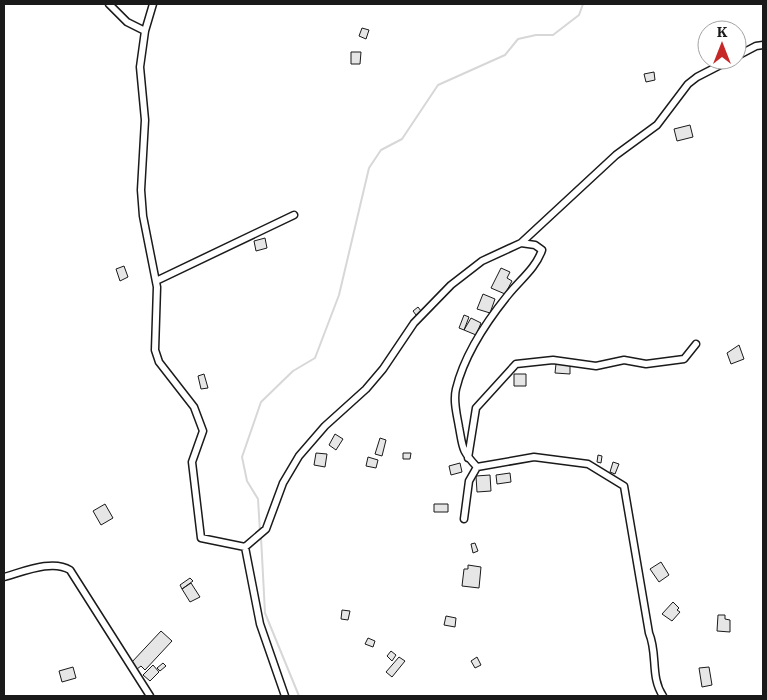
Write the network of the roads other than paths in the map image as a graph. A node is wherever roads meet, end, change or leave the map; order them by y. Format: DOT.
graph roads {
  1 [pos="109,4"];
  2 [pos="153,4"];
  3 [pos="145,31"];
  4 [pos="763,45"];
  5 [pos="747,51"];
  6 [pos="711,70"];
  7 [pos="294,215"];
  8 [pos="521,243"];
  9 [pos="156,281"];
  10 [pos="696,344"];
  11 [pos="468,458"];
  12 [pos="477,467"];
  13 [pos="464,519"];
  14 [pos="245,547"];
  15 [pos="4,577"];
  16 [pos="150,696"];
  17 [pos="285,696"];
  18 [pos="663,696"];
  1 -- 3 [label="street"];
  2 -- 3 [label="street"];
  3 -- 9 [label="street"];
  4 -- 5 [label="street"];
  6 -- 8 [label="street"];
  7 -- 9 [label="street"];
  8 -- 11 [label="street"];
  8 -- 14 [label="street"];
  9 -- 14 [label="street"];
  10 -- 11 [label="street"];
  11 -- 12 [label="street"];
  12 -- 13 [label="street"];
  12 -- 18 [label="street"];
  14 -- 17 [label="street"];
  15 -- 16 [label="street"];
}
